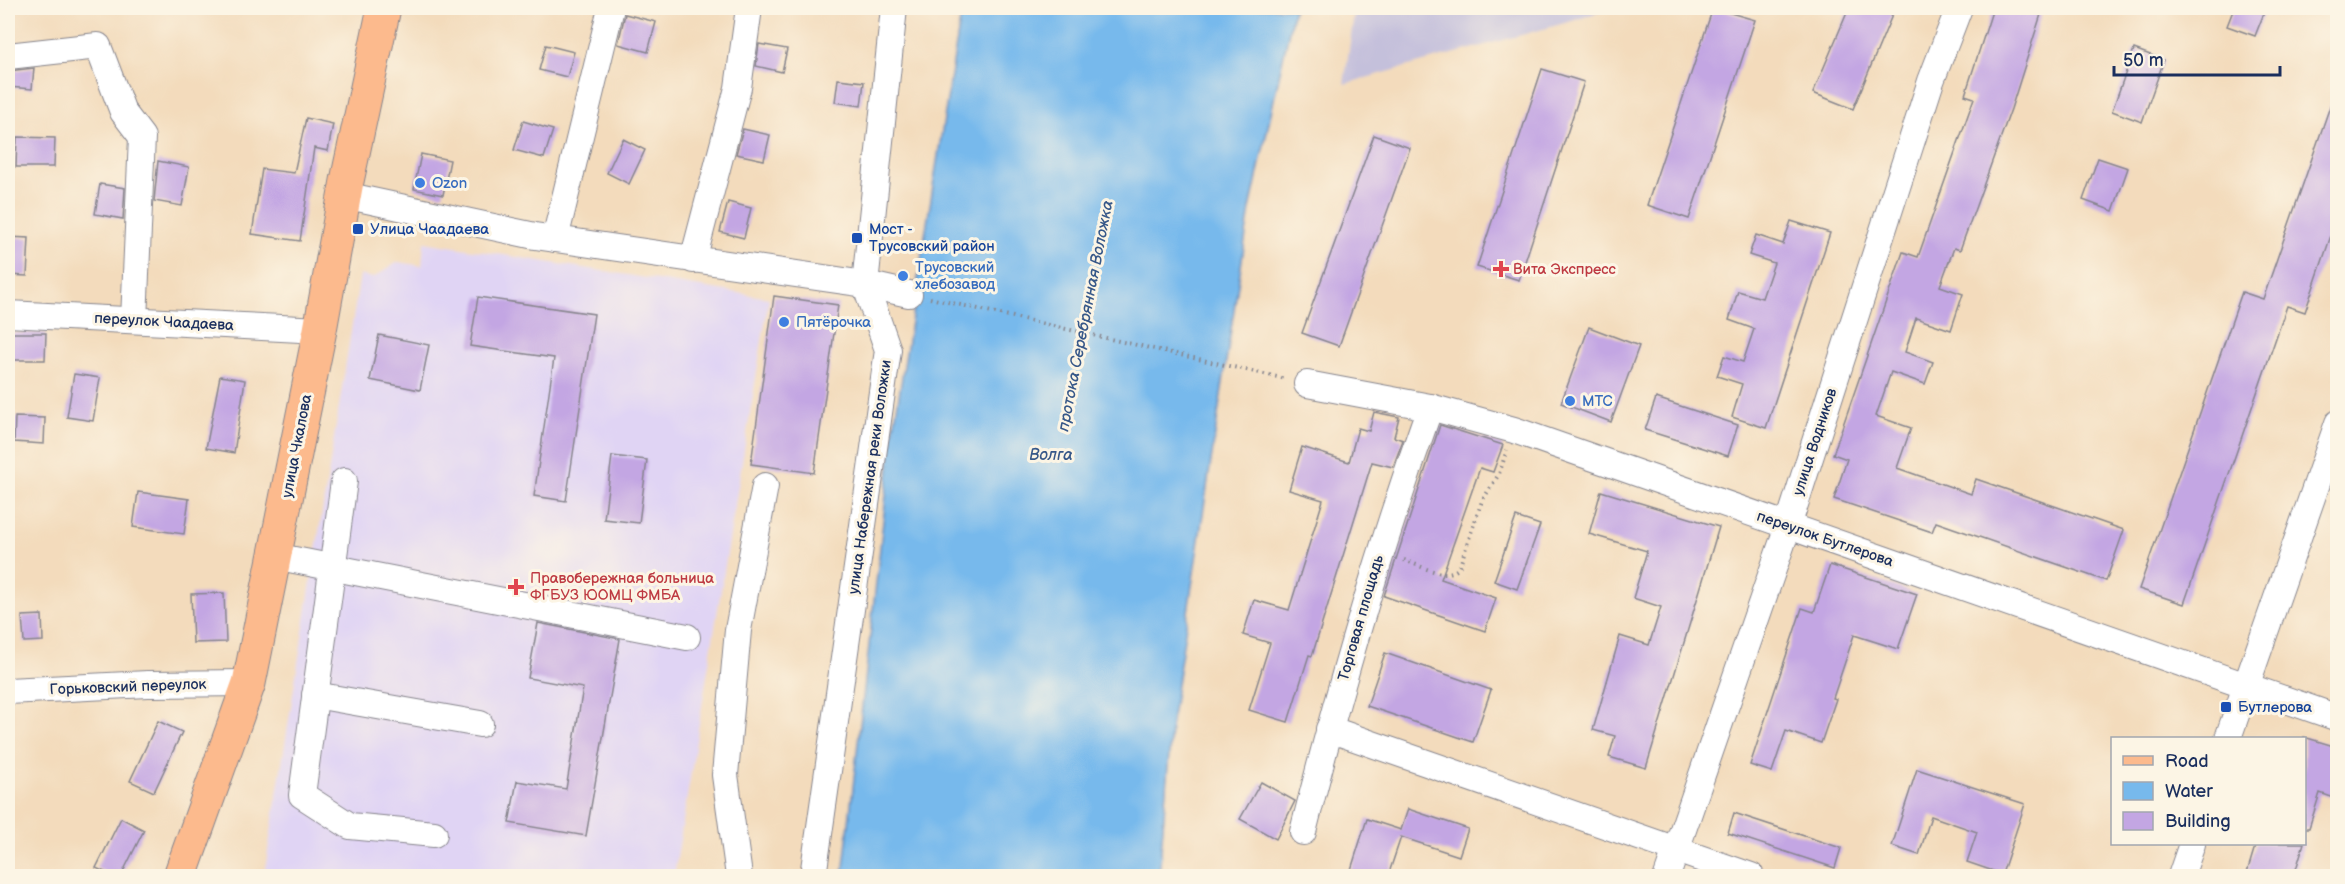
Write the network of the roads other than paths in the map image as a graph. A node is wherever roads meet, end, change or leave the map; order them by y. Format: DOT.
graph roads {
  1 [pos="384,8"];
  2 [pos="611,8"];
  3 [pos="749,8"];
  4 [pos="894,8"];
  5 [pos="1959,8"];
  6 [pos="8,56"];
  7 [pos="344,195"];
  8 [pos="555,239"];
  9 [pos="693,260"];
  10 [pos="865,284"];
  11 [pos="909,294"];
  12 [pos="8,314"];
  13 [pos="134,320"];
  14 [pos="320,330"];
  15 [pos="1307,384"];
  16 [pos="1430,407"];
  17 [pos="2337,423"];
  18 [pos="344,481"];
  19 [pos="765,486"];
  20 [pos="1788,526"];
  21 [pos="274,556"];
  22 [pos="332,566"];
  23 [pos="687,636"];
  24 [pos="249,683"];
  25 [pos="2246,686"];
  26 [pos="8,692"];
  27 [pos="315,695"];
  28 [pos="2337,718"];
  29 [pos="480,724"];
  30 [pos="1329,729"];
  31 [pos="2228,737"];
  32 [pos="1303,832"];
  33 [pos="434,834"];
  34 [pos="2191,845"];
  35 [pos="1676,850"];
  36 [pos="180,876"];
  37 [pos="738,876"];
  38 [pos="813,876"];
  39 [pos="1667,876"];
  40 [pos="1750,876"];
  41 [pos="2181,876"];
  1 -- 7 [label="main road, улица Чкалова"];
  2 -- 8 [label="street"];
  3 -- 9 [label="street"];
  4 -- 10 [label="street, улица Набережная реки Воложки"];
  5 -- 20 [label="street, улица Водников"];
  6 -- 13 [label="street"];
  7 -- 8 [label="street"];
  7 -- 14 [label="main road, улица Чкалова"];
  8 -- 9 [label="street"];
  9 -- 10 [label="street"];
  10 -- 11 [label="street"];
  10 -- 38 [label="street, улица Набережная реки Воложки"];
  12 -- 13 [label="street, переулок Чаадаева"];
  13 -- 14 [label="street, переулок Чаадаева"];
  14 -- 21 [label="main road, улица Чкалова"];
  15 -- 16 [label="street, переулок Бутлерова"];
  16 -- 20 [label="street, переулок Бутлерова"];
  16 -- 30 [label="street, Торговая площадь"];
  17 -- 25 [label="street"];
  18 -- 22 [label="street"];
  19 -- 37 [label="street"];
  20 -- 25 [label="street, переулок Бутлерова"];
  20 -- 35 [label="street, улица Водников"];
  21 -- 22 [label="street"];
  21 -- 24 [label="main road, улица Чкалова"];
  22 -- 23 [label="street"];
  22 -- 27 [label="street"];
  24 -- 26 [label="street, Горьковский переулок"];
  24 -- 36 [label="main road, улица Чкалова"];
  25 -- 28 [label="street, переулок Бутлерова"];
  25 -- 31 [label="street"];
  27 -- 29 [label="street"];
  27 -- 33 [label="street"];
  30 -- 32 [label="street, Торговая площадь"];
  30 -- 35 [label="street"];
  34 -- 41 [label="street"];
  35 -- 39 [label="street, улица Водников"];
  35 -- 40 [label="street"];
}
